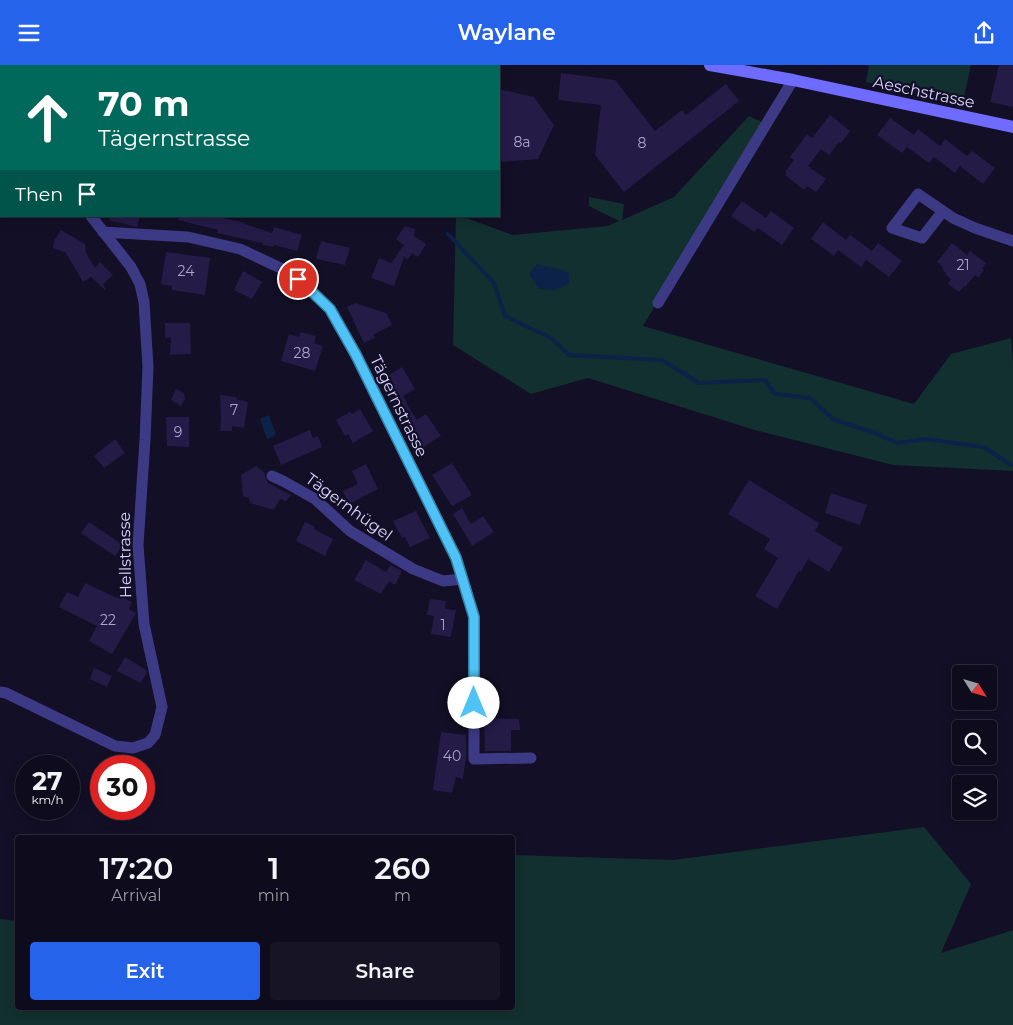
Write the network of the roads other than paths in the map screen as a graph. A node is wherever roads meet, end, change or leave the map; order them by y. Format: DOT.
graph roads {
  1 [pos="710,65"];
  2 [pos="793,80"];
  3 [pos="1013,127"];
  4 [pos="943,211"];
  5 [pos="92,217"];
  6 [pos="104,233"];
  7 [pos="1013,241"];
  8 [pos="658,303"];
  9 [pos="272,476"];
  10 [pos="463,579"];
  11 [pos="0,692"];
  12 [pos="531,758"];
  1 -- 2 [label="main road, Aeschstrasse"];
  2 -- 3 [label="main road, Aeschstrasse"];
  2 -- 8 [label="street"];
  4 -- 7 [label="street"];
  5 -- 6 [label="street, Hellstrasse"];
  6 -- 10 [label="street, Tägernstrasse"];
  6 -- 11 [label="street, Hellstrasse"];
  9 -- 10 [label="street, Tägernhügel"];
  10 -- 12 [label="street, Tägernstrasse"];
}
